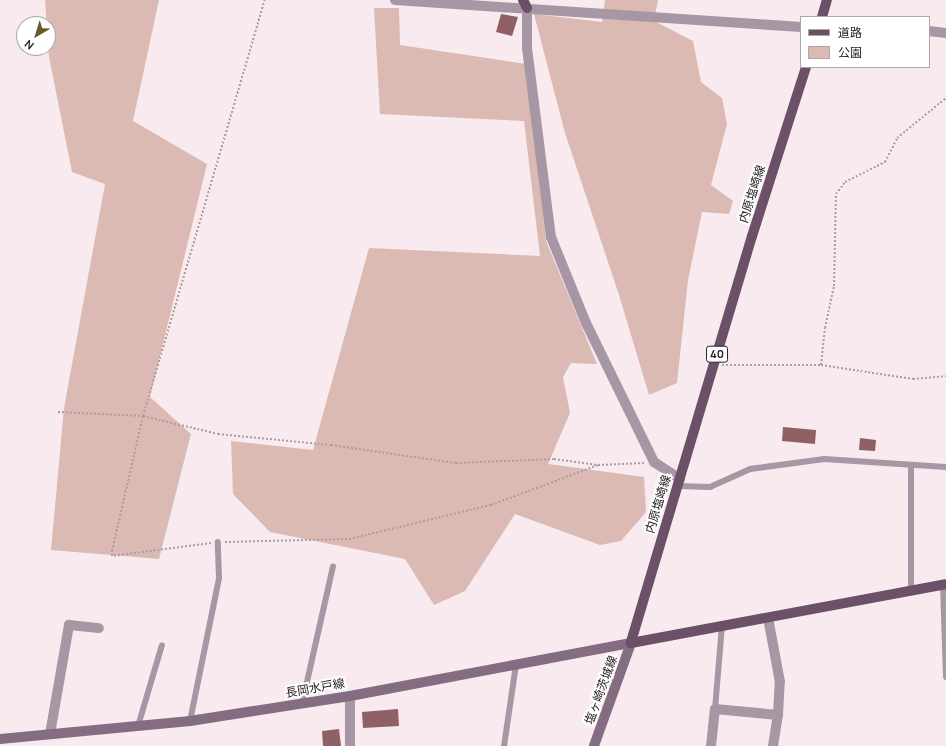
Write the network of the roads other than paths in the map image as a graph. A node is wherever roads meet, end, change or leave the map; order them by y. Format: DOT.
graph roads {
  1 [pos="395,0"];
  2 [pos="827,0"];
  3 [pos="525,4"];
  4 [pos="822,16"];
  5 [pos="800,28"];
  6 [pos="930,31"];
  7 [pos="946,33"];
  8 [pos="806,68"];
  9 [pos="911,465"];
  10 [pos="946,467"];
  11 [pos="679,482"];
  12 [pos="218,542"];
  13 [pos="333,566"];
  14 [pos="944,584"];
  15 [pos="911,590"];
  16 [pos="768,618"];
  17 [pos="722,626"];
  18 [pos="99,628"];
  19 [pos="631,643"];
  20 [pos="162,645"];
  21 [pos="516,664"];
  22 [pos="946,677"];
  23 [pos="350,696"];
  24 [pos="302,704"];
  25 [pos="715,709"];
  26 [pos="778,715"];
  27 [pos="190,721"];
  28 [pos="138,726"];
  29 [pos="50,734"];
  30 [pos="0,739"];
  31 [pos="350,746"];
  32 [pos="504,746"];
  33 [pos="594,746"];
  34 [pos="711,746"];
  35 [pos="773,746"];
  1 -- 3 [label="street"];
  2 -- 4 [label="main road"];
  3 -- 5 [label="street"];
  3 -- 11 [label="street"];
  6 -- 7 [label="street"];
  8 -- 11 [label="main road, 内原塩崎線 / 40"];
  9 -- 10 [label="lane"];
  9 -- 11 [label="lane"];
  9 -- 15 [label="lane"];
  11 -- 19 [label="main road, 内原塩崎線 / 40"];
  12 -- 27 [label="lane"];
  13 -- 24 [label="lane"];
  14 -- 15 [label="main road"];
  14 -- 22 [label="lane"];
  15 -- 16 [label="main road"];
  16 -- 17 [label="main road"];
  16 -- 26 [label="street"];
  17 -- 19 [label="main road"];
  17 -- 25 [label="lane"];
  18 -- 29 [label="street"];
  19 -- 21 [label="main road, 長岡水戸線"];
  19 -- 33 [label="main road, 塩ヶ崎茨城線"];
  20 -- 28 [label="lane"];
  21 -- 23 [label="main road, 長岡水戸線"];
  21 -- 32 [label="lane"];
  23 -- 24 [label="main road, 長岡水戸線"];
  23 -- 31 [label="street"];
  24 -- 27 [label="main road, 長岡水戸線"];
  25 -- 26 [label="street"];
  25 -- 34 [label="street"];
  26 -- 35 [label="street"];
  27 -- 28 [label="main road, 長岡水戸線"];
  28 -- 29 [label="main road, 長岡水戸線"];
  29 -- 30 [label="main road, 長岡水戸線"];
}
